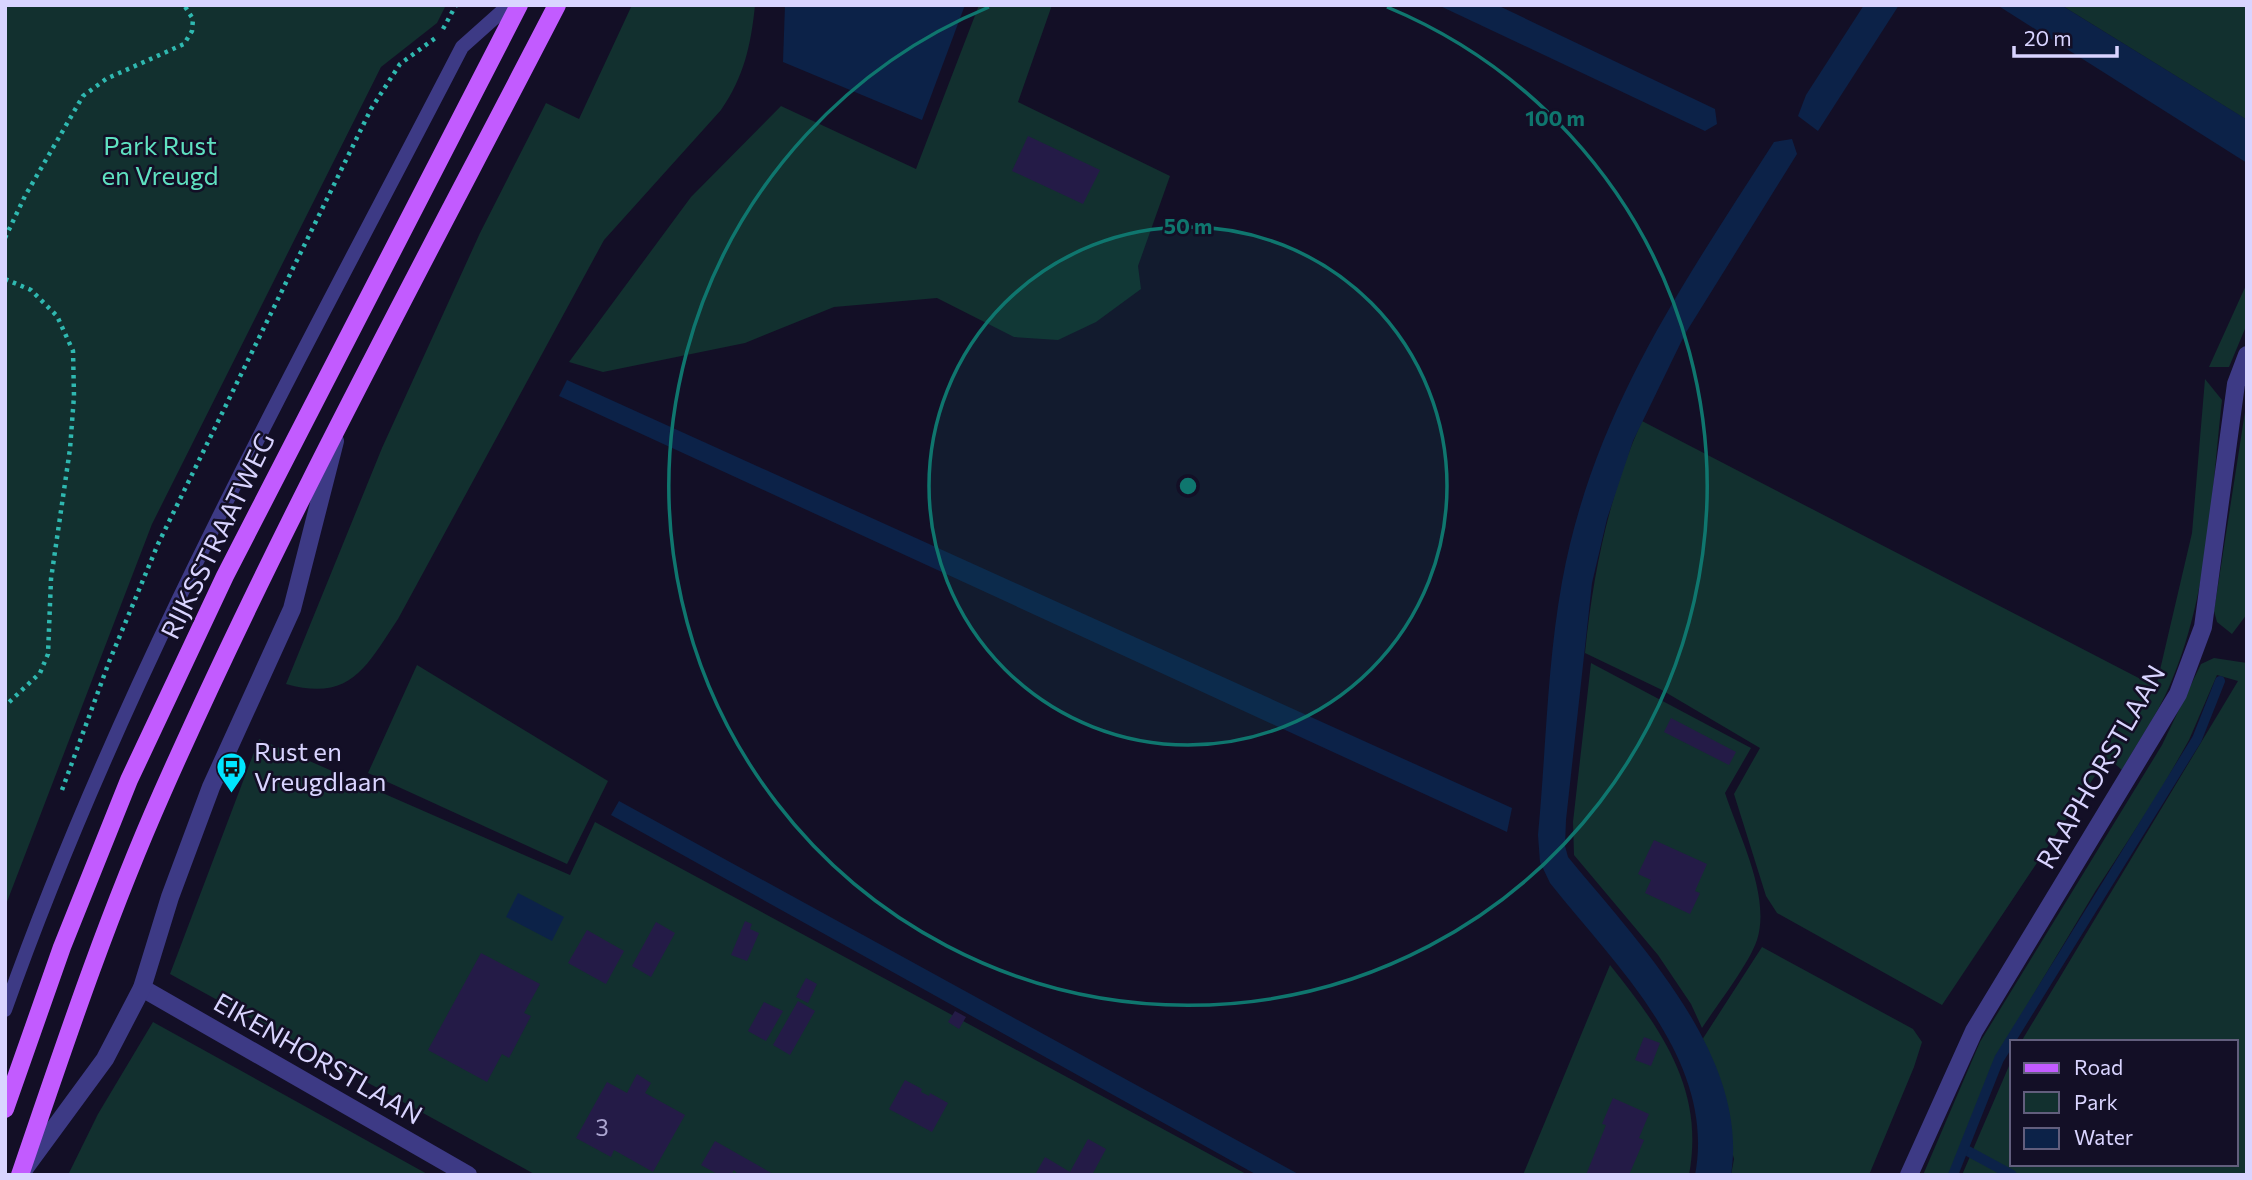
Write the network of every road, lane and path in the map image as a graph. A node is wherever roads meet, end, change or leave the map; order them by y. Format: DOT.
graph roads {
  1 [pos="184,5"];
  2 [pos="456,5"];
  3 [pos="509,5"];
  4 [pos="519,5"];
  5 [pos="556,5"];
  6 [pos="5,238"];
  7 [pos="5,279"];
  8 [pos="2247,355"];
  9 [pos="337,430"];
  10 [pos="5,706"];
  11 [pos="61,793"];
  12 [pos="142,988"];
  13 [pos="5,1010"];
  14 [pos="5,1109"];
  15 [pos="20,1175"];
  16 [pos="468,1175"];
  17 [pos="1909,1175"];
  1 -- 6 [label="path"];
  2 -- 11 [label="path, RIJKSSTRAATWEG"];
  3 -- 13 [label="lane, RIJKSSTRAATWEG"];
  4 -- 14 [label="main road, RIJKSSTRAATWEG"];
  5 -- 9 [label="main road"];
  7 -- 10 [label="path"];
  8 -- 17 [label="street, RAAPHORSTLAAN"];
  9 -- 12 [label="street"];
  9 -- 15 [label="main road"];
  12 -- 15 [label="street"];
  12 -- 16 [label="street, EIKENHORSTLAAN"];
}
